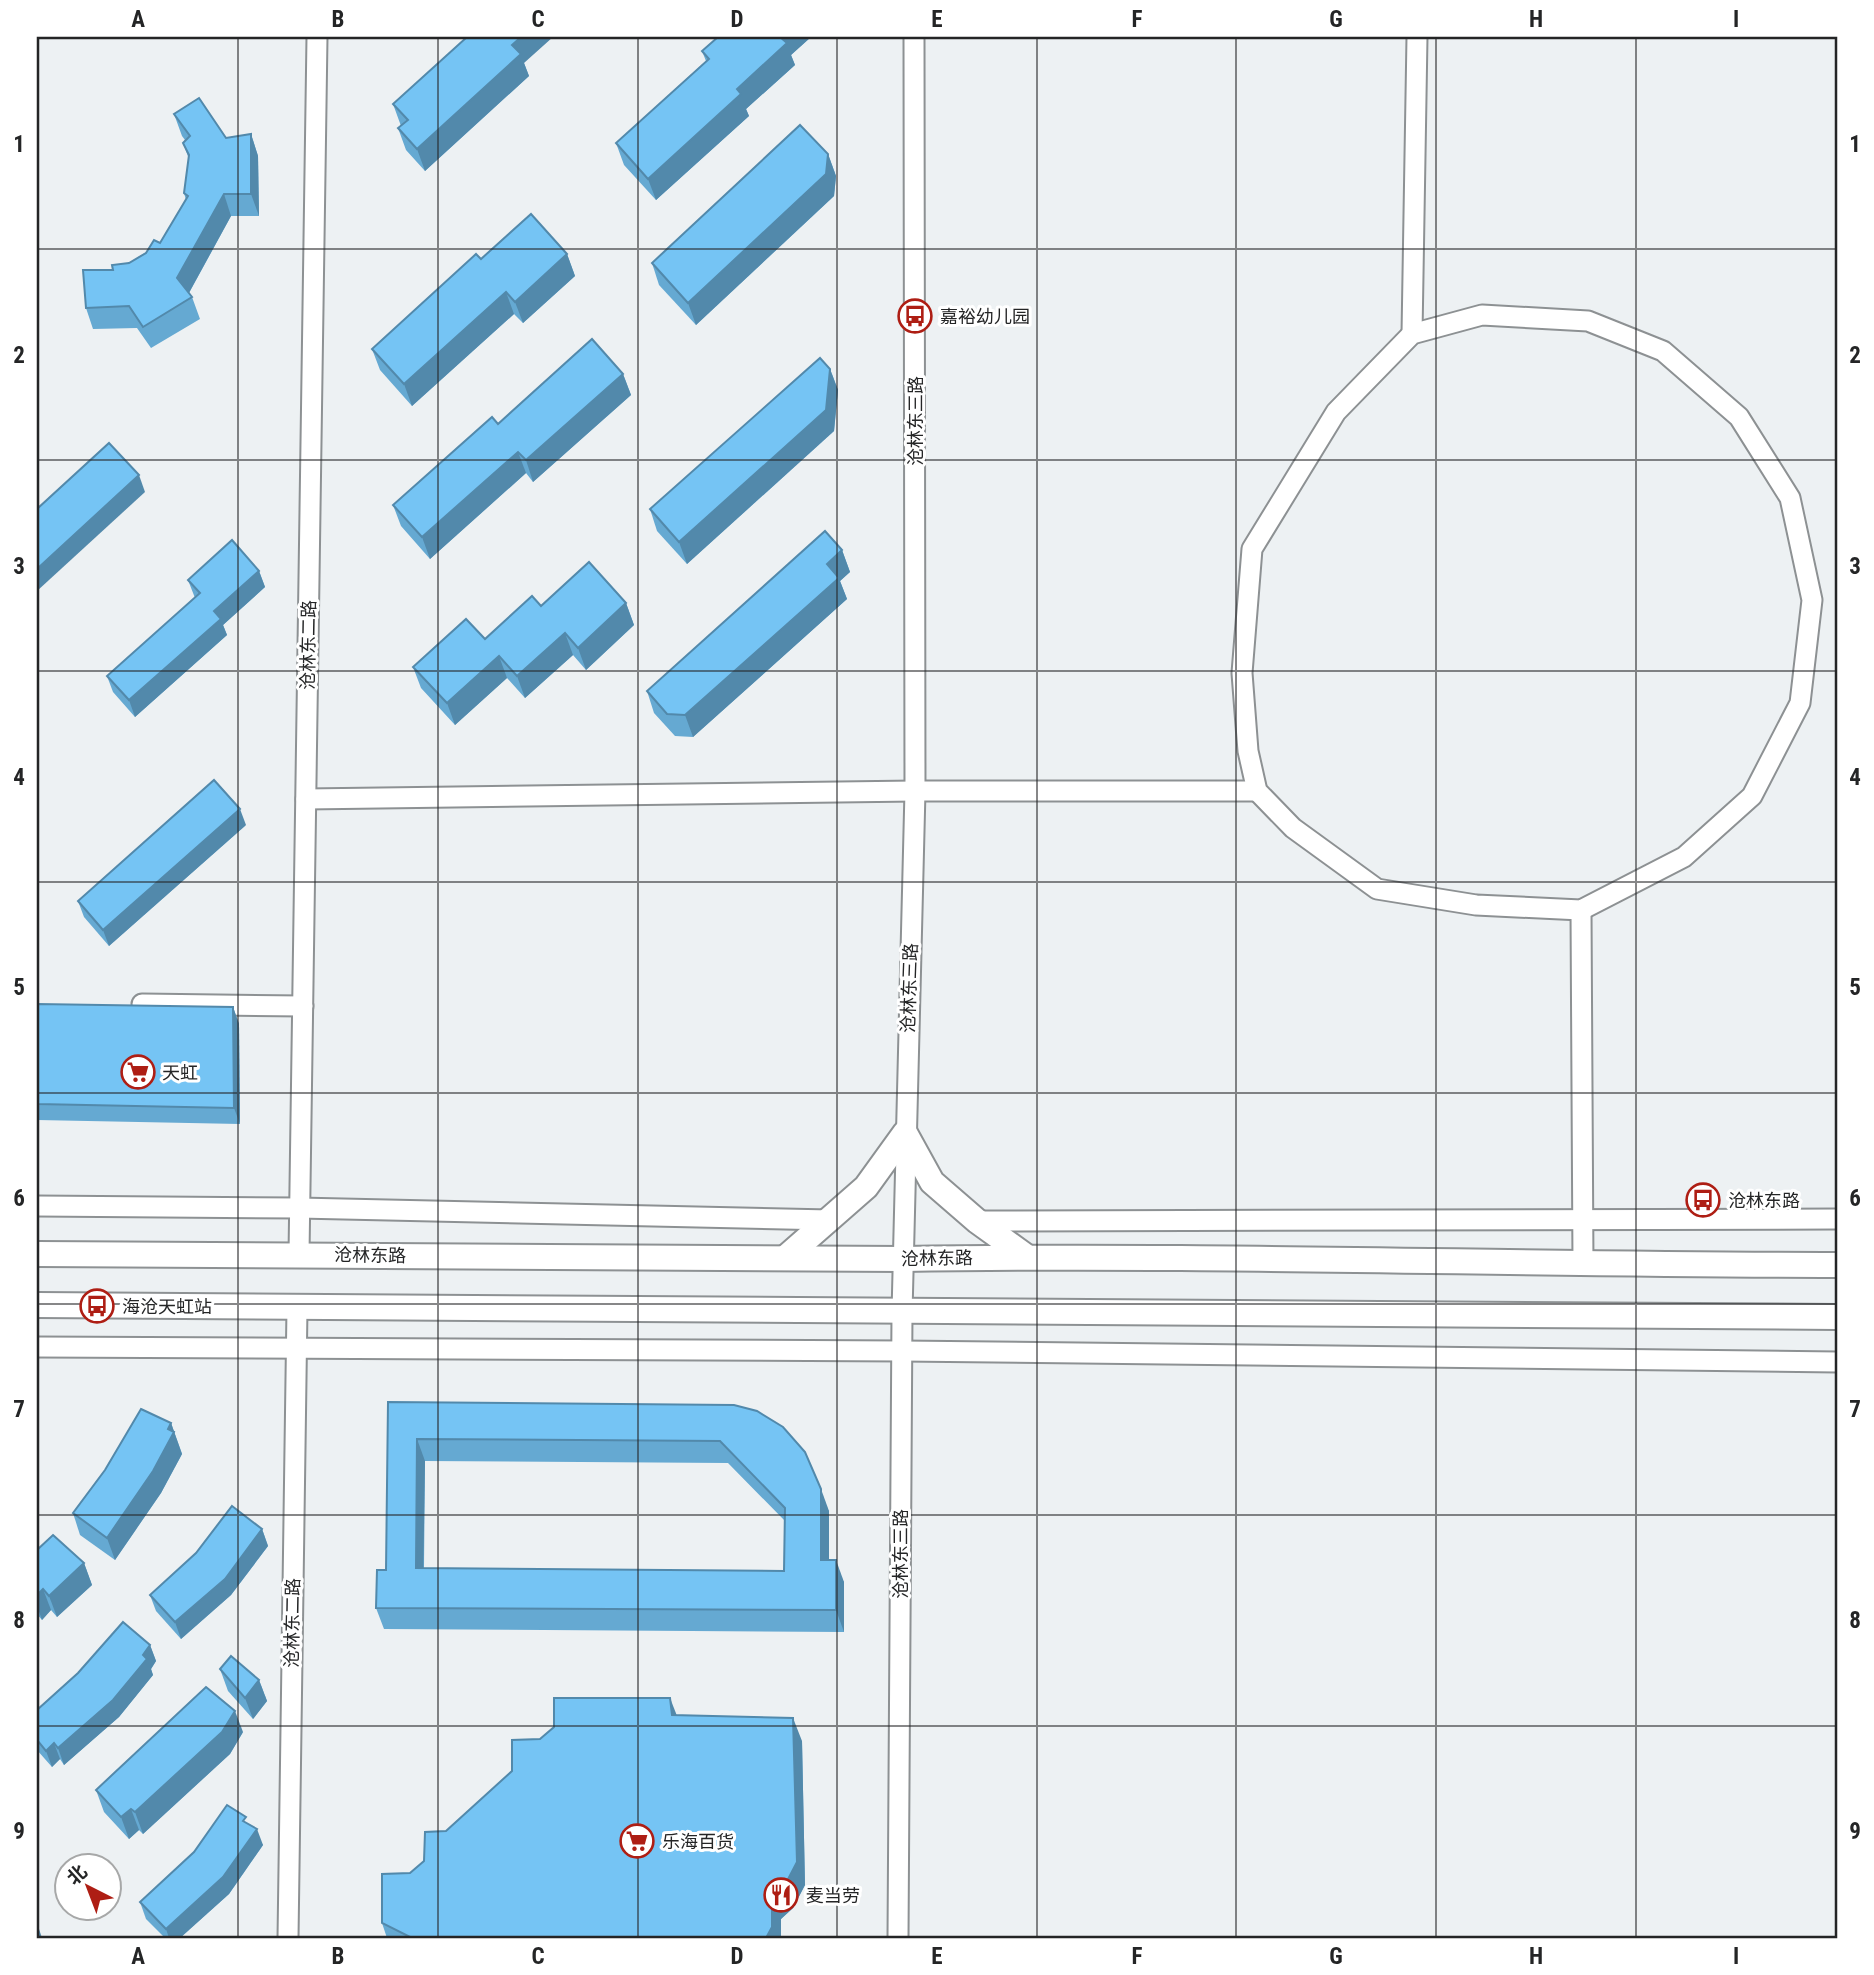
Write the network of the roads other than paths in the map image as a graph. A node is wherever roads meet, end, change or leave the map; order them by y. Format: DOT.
graph roads {
  1 [pos="317,37"];
  2 [pos="914,37"];
  3 [pos="1417,37"];
  4 [pos="1412,334"];
  5 [pos="915,791"];
  6 [pos="1257,791"];
  7 [pos="306,799"];
  8 [pos="1581,910"];
  9 [pos="142,1004"];
  10 [pos="303,1006"];
  11 [pos="905,1133"];
  12 [pos="37,1206"];
  13 [pos="299,1208"];
  14 [pos="1583,1219"];
  15 [pos="1837,1219"];
  16 [pos="830,1220"];
  17 [pos="977,1221"];
  18 [pos="37,1254"];
  19 [pos="299,1254"];
  20 [pos="1027,1257"];
  21 [pos="785,1258"];
  22 [pos="904,1259"];
  23 [pos="1583,1265"];
  24 [pos="1837,1265"];
  25 [pos="37,1305"];
  26 [pos="297,1308"];
  27 [pos="902,1313"];
  28 [pos="1837,1317"];
  29 [pos="37,1347"];
  30 [pos="296,1350"];
  31 [pos="902,1352"];
  32 [pos="1837,1362"];
  33 [pos="288,1938"];
  34 [pos="898,1938"];
  1 -- 7 [label="street, 沧林东二路"];
  2 -- 5 [label="street, 沧林东三路"];
  3 -- 4 [label="street"];
  4 -- 6 [label="street"];
  4 -- 8 [label="street"];
  5 -- 6 [label="street"];
  5 -- 7 [label="street"];
  5 -- 11 [label="street, 沧林东三路"];
  6 -- 8 [label="street"];
  7 -- 10 [label="street, 沧林东二路"];
  8 -- 14 [label="street"];
  9 -- 10 [label="street"];
  10 -- 13 [label="street, 沧林东二路"];
  11 -- 16 [label="street"];
  11 -- 17 [label="street"];
  11 -- 22 [label="street, 沧林东三路"];
  12 -- 13 [label="street"];
  13 -- 16 [label="street"];
  13 -- 19 [label="street, 沧林东二路"];
  14 -- 15 [label="street"];
  14 -- 17 [label="street"];
  14 -- 23 [label="street"];
  16 -- 21 [label="street"];
  17 -- 20 [label="street"];
  18 -- 19 [label="street, 沧林东路"];
  19 -- 21 [label="street, 沧林东路"];
  20 -- 22 [label="street, 沧林东路"];
  20 -- 23 [label="street, 沧林东路"];
  21 -- 22 [label="street, 沧林东路"];
  22 -- 27 [label="street, 沧林东三路"];
  23 -- 24 [label="street, 沧林东路"];
  25 -- 26 [label="street"];
  26 -- 27 [label="street"];
  26 -- 30 [label="street, 沧林东二路"];
  27 -- 28 [label="street"];
  27 -- 31 [label="street, 沧林东三路"];
  29 -- 30 [label="street"];
  30 -- 31 [label="street"];
  30 -- 33 [label="street, 沧林东二路"];
  31 -- 32 [label="street"];
  31 -- 34 [label="street, 沧林东三路"];
}
